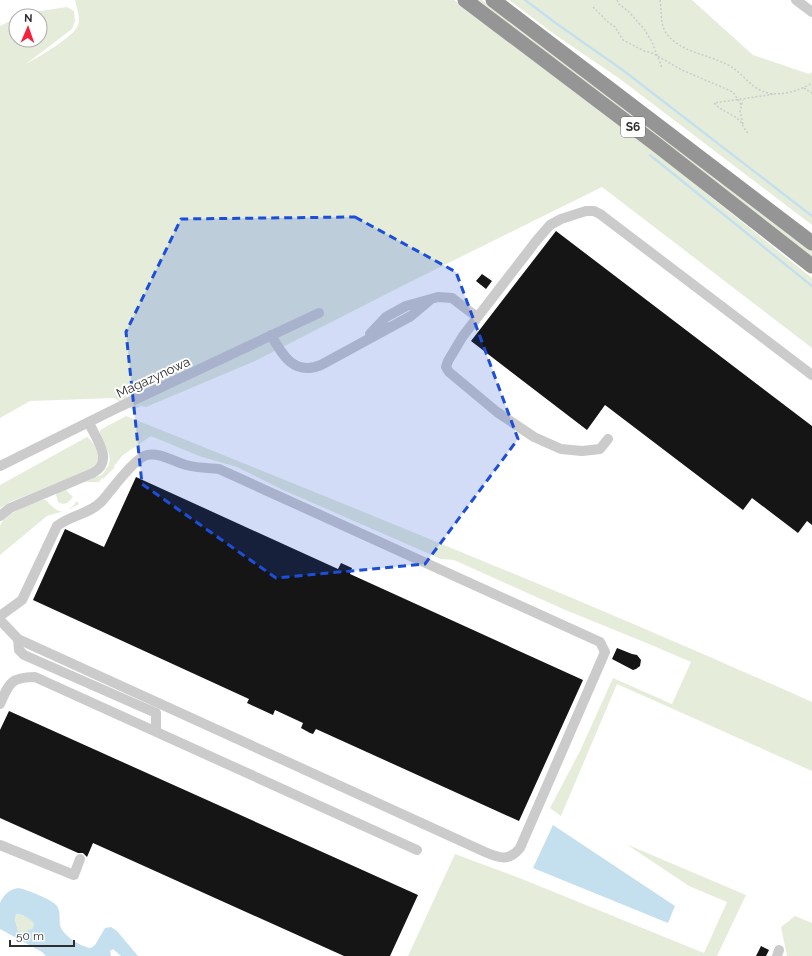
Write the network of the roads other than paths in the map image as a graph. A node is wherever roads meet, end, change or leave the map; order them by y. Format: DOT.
graph roads {
  1 [pos="465,0"];
  2 [pos="493,0"];
  3 [pos="796,0"];
  4 [pos="812,12"];
  5 [pos="812,243"];
  6 [pos="812,266"];
  7 [pos="319,313"];
  8 [pos="477,317"];
  9 [pos="271,335"];
  10 [pos="812,376"];
  11 [pos="89,423"];
  12 [pos="608,439"];
  13 [pos="0,466"];
  14 [pos="0,516"];
  15 [pos="0,616"];
  16 [pos="0,620"];
  17 [pos="18,639"];
  18 [pos="0,704"];
  19 [pos="156,732"];
  20 [pos="0,845"];
  21 [pos="417,850"];
  22 [pos="80,859"];
  1 -- 6 [label="highway, S6"];
  2 -- 5 [label="highway, S6"];
  3 -- 4 [label="street"];
  7 -- 9 [label="street, Magazynowa"];
  8 -- 9 [label="street"];
  8 -- 10 [label="street"];
  8 -- 12 [label="street"];
  9 -- 11 [label="street, Magazynowa"];
  11 -- 13 [label="street, Magazynowa"];
  11 -- 14 [label="street"];
  15 -- 17 [label="street"];
  16 -- 17 [label="street"];
  17 -- 19 [label="street"];
  18 -- 19 [label="street"];
  19 -- 21 [label="street"];
  20 -- 22 [label="street"];
}
